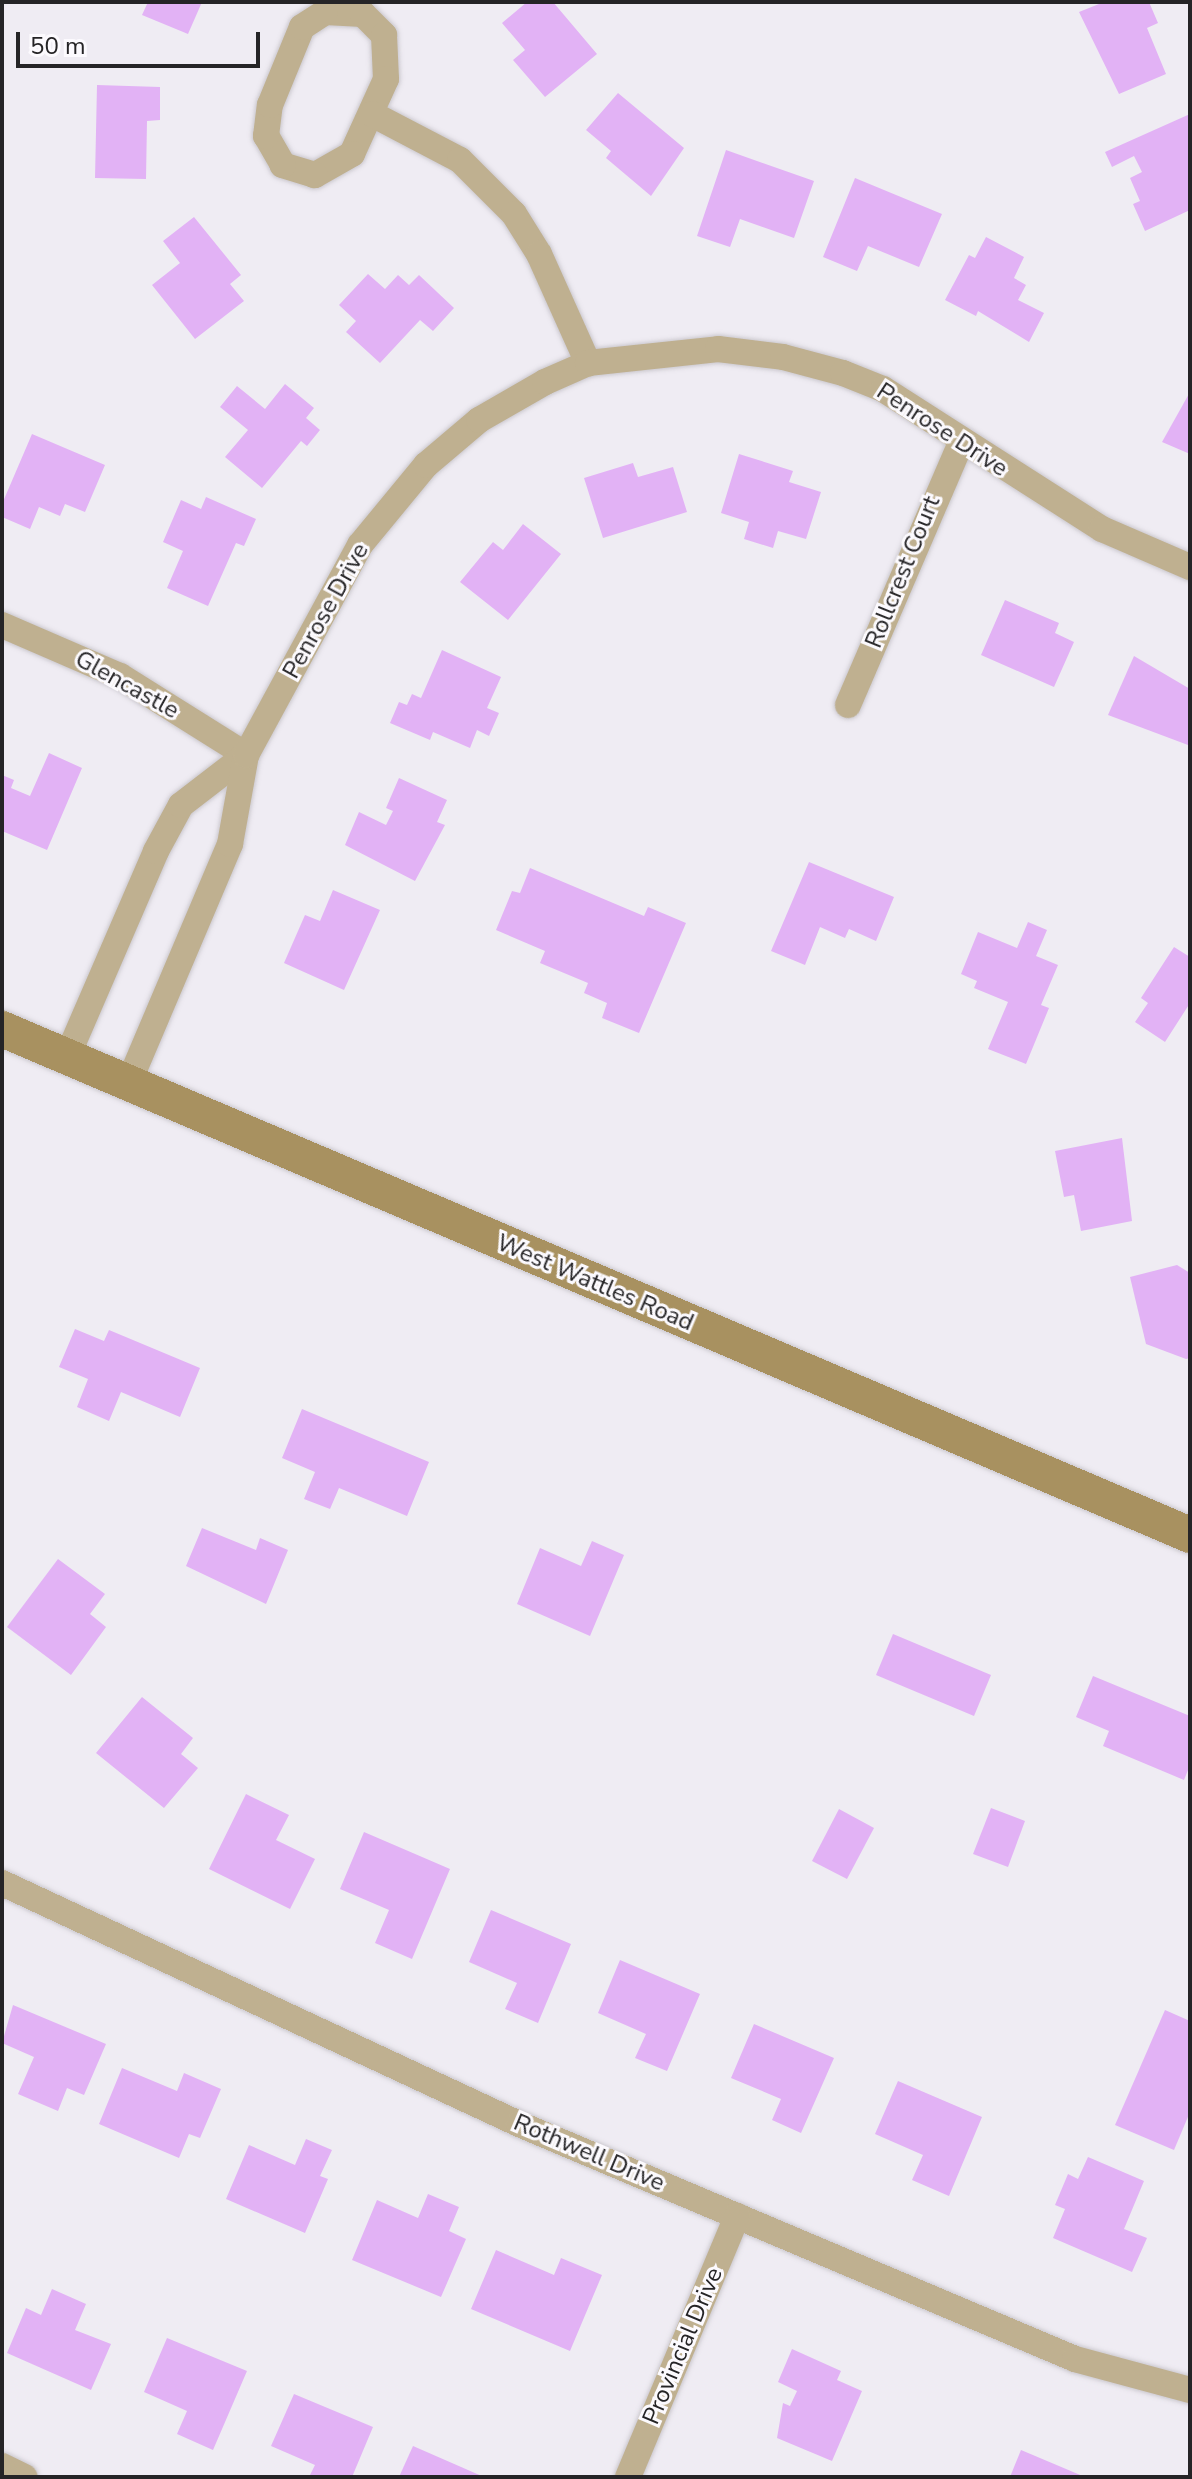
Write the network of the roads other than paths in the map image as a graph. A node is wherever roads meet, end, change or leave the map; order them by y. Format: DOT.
graph roads {
  1 [pos="372,114"];
  2 [pos="588,363"];
  3 [pos="962,440"];
  4 [pos="1190,567"];
  5 [pos="2,625"];
  6 [pos="848,705"];
  7 [pos="246,755"];
  8 [pos="2,1029"];
  9 [pos="67,1057"];
  10 [pos="129,1082"];
  11 [pos="1190,1535"];
  12 [pos="2,1883"];
  13 [pos="737,2216"];
  14 [pos="1190,2390"];
  15 [pos="2,2466"];
  16 [pos="25,2477"];
  17 [pos="628,2477"];
  1 -- 1 [label="street"];
  1 -- 2 [label="street"];
  2 -- 3 [label="street, Penrose Drive"];
  2 -- 7 [label="street, Penrose Drive"];
  3 -- 4 [label="street, Penrose Drive"];
  3 -- 6 [label="street, Rollcrest Court"];
  5 -- 7 [label="street, Glencastle"];
  7 -- 9 [label="street, Penrose Drive"];
  7 -- 10 [label="street, Penrose Drive"];
  8 -- 9 [label="street, West Wattles Road"];
  9 -- 10 [label="street, West Wattles Road"];
  10 -- 11 [label="street, West Wattles Road"];
  12 -- 13 [label="street, Rothwell Drive"];
  13 -- 14 [label="street, Rothwell Drive"];
  13 -- 17 [label="street, Provincial Drive"];
  15 -- 16 [label="street"];
}
